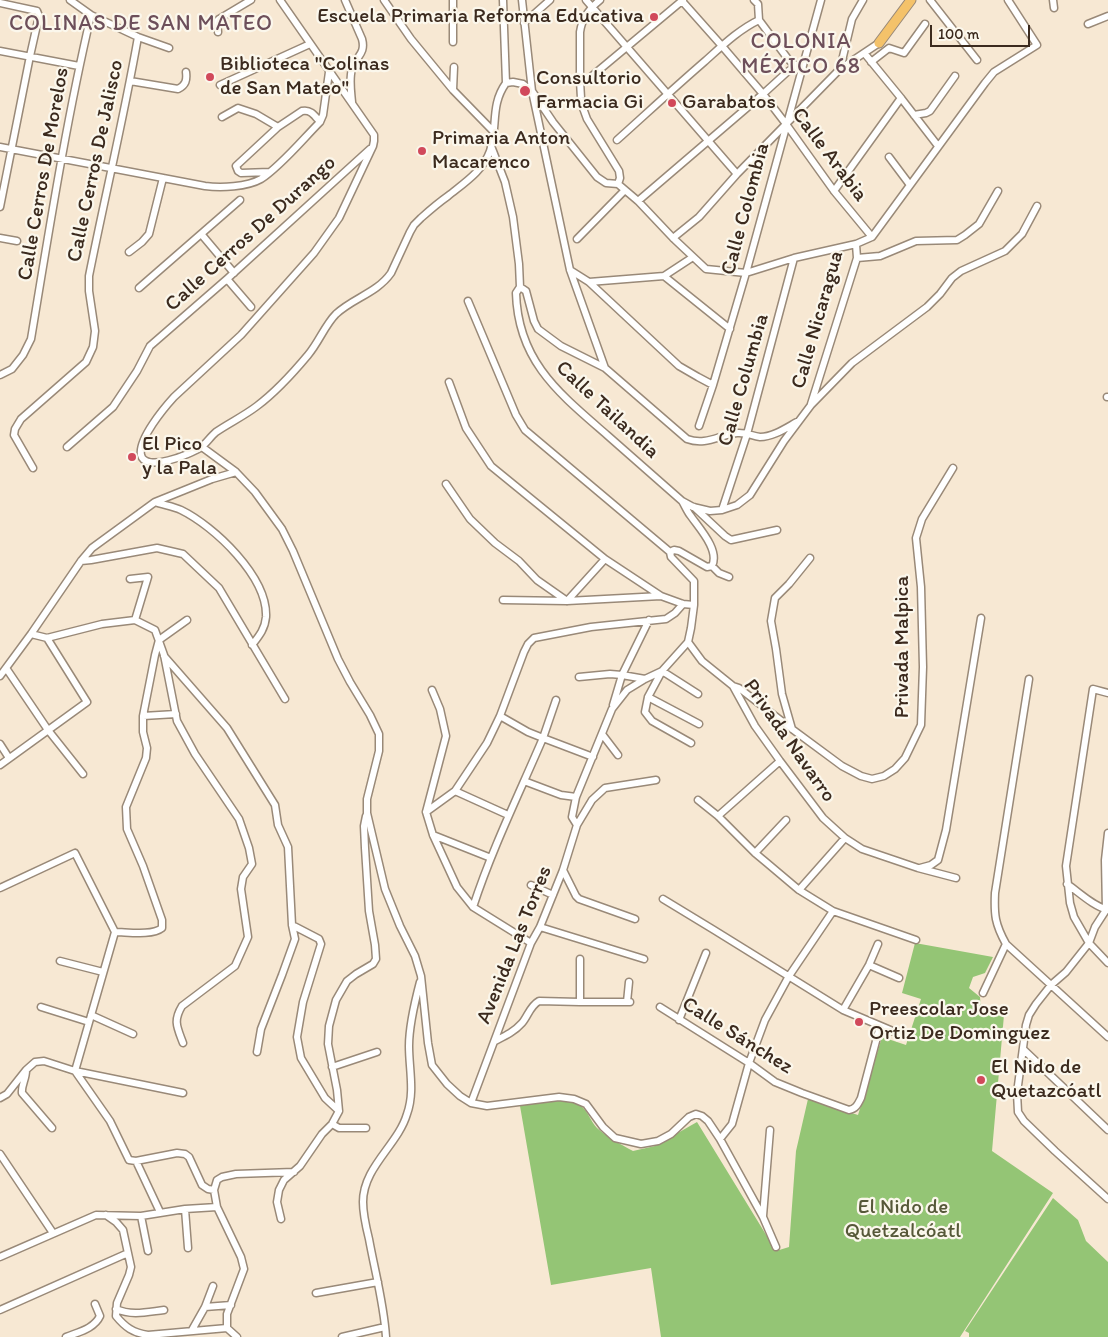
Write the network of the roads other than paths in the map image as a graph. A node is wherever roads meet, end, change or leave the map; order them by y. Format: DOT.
graph roads {
  1 [pos="70,0"];
  2 [pos="251,0"];
  3 [pos="280,0"];
  4 [pos="345,0"];
  5 [pos="384,0"];
  6 [pos="453,0"];
  7 [pos="503,0"];
  8 [pos="522,0"];
  9 [pos="550,0"];
  10 [pos="586,0"];
  11 [pos="600,0"];
  12 [pos="754,0"];
  13 [pos="821,0"];
  14 [pos="863,0"];
  15 [pos="911,0"];
  16 [pos="930,0"];
  17 [pos="1008,0"];
  18 [pos="1053,0"];
  19 [pos="682,1"];
  20 [pos="0,3"];
  21 [pos="592,7"];
  22 [pos="1054,8"];
  23 [pos="91,15"];
  24 [pos="1108,16"];
  25 [pos="759,20"];
  26 [pos="524,23"];
  27 [pos="925,24"];
  28 [pos="1088,24"];
  29 [pos="218,32"];
  30 [pos="138,37"];
  31 [pos="453,42"];
  32 [pos="879,43"];
  33 [pos="310,44"];
  34 [pos="722,46"];
  35 [pos="169,48"];
  36 [pos="626,48"];
  37 [pos="0,51"];
  38 [pos="865,54"];
  39 [pos="30,56"];
  40 [pos="977,60"];
  41 [pos="871,62"];
  42 [pos="79,66"];
  43 [pos="454,67"];
  44 [pos="803,69"];
  45 [pos="840,69"];
  46 [pos="186,72"];
  47 [pos="329,72"];
  48 [pos="592,76"];
  49 [pos="955,76"];
  50 [pos="130,81"];
  51 [pos="506,84"];
  52 [pos="220,85"];
  53 [pos="452,90"];
  54 [pos="532,91"];
  55 [pos="668,94"];
  56 [pos="763,94"];
  57 [pos="901,98"];
  58 [pos="352,103"];
  59 [pos="914,115"];
  60 [pos="222,117"];
  61 [pos="320,122"];
  62 [pos="786,124"];
  63 [pos="278,127"];
  64 [pos="493,131"];
  65 [pos="617,140"];
  66 [pos="708,141"];
  67 [pos="0,146"];
  68 [pos="373,146"];
  69 [pos="491,146"];
  70 [pos="938,146"];
  71 [pos="11,149"];
  72 [pos="889,157"];
  73 [pos="61,159"];
  74 [pos="111,169"];
  75 [pos="270,172"];
  76 [pos="737,174"];
  77 [pos="162,178"];
  78 [pos="618,184"];
  79 [pos="910,185"];
  80 [pos="625,190"];
  81 [pos="834,191"];
  82 [pos="998,191"];
  83 [pos="240,200"];
  84 [pos="638,201"];
  85 [pos="0,206"];
  86 [pos="1037,206"];
  87 [pos="202,235"];
  88 [pos="872,237"];
  89 [pos="0,238"];
  90 [pos="674,238"];
  91 [pos="577,240"];
  92 [pos="17,241"];
  93 [pos="856,244"];
  94 [pos="129,252"];
  95 [pos="693,256"];
  96 [pos="794,258"];
  97 [pos="857,258"];
  98 [pos="570,270"];
  99 [pos="234,273"];
  100 [pos="746,273"];
  101 [pos="664,276"];
  102 [pos="227,279"];
  103 [pos="590,282"];
  104 [pos="520,287"];
  105 [pos="139,288"];
  106 [pos="468,301"];
  107 [pos="250,307"];
  108 [pos="730,329"];
  109 [pos="605,368"];
  110 [pos="0,375"];
  111 [pos="449,382"];
  112 [pos="713,385"];
  113 [pos="811,405"];
  114 [pos="799,420"];
  115 [pos="699,426"];
  116 [pos="747,434"];
  117 [pos="67,447"];
  118 [pos="202,447"];
  119 [pos="32,468"];
  120 [pos="953,468"];
  121 [pos="236,472"];
  122 [pos="446,484"];
  123 [pos="682,501"];
  124 [pos="155,502"];
  125 [pos="693,506"];
  126 [pos="722,510"];
  127 [pos="777,530"];
  128 [pos="670,552"];
  129 [pos="810,558"];
  130 [pos="605,559"];
  131 [pos="81,561"];
  132 [pos="712,566"];
  133 [pos="729,577"];
  134 [pos="130,579"];
  135 [pos="661,596"];
  136 [pos="503,600"];
  137 [pos="568,601"];
  138 [pos="684,604"];
  139 [pos="694,605"];
  140 [pos="981,618"];
  141 [pos="135,620"];
  142 [pos="187,620"];
  143 [pos="649,620"];
  144 [pos="32,634"];
  145 [pos="47,638"];
  146 [pos="159,640"];
  147 [pos="688,642"];
  148 [pos="252,645"];
  149 [pos="164,655"];
  150 [pos="6,668"];
  151 [pos="662,671"];
  152 [pos="622,674"];
  153 [pos="0,676"];
  154 [pos="579,677"];
  155 [pos="644,679"];
  156 [pos="1029,679"];
  157 [pos="733,686"];
  158 [pos="432,690"];
  159 [pos="1108,692"];
  160 [pos="698,694"];
  161 [pos="648,697"];
  162 [pos="285,699"];
  163 [pos="556,700"];
  164 [pos="612,709"];
  165 [pos="176,714"];
  166 [pos="144,716"];
  167 [pos="500,716"];
  168 [pos="698,724"];
  169 [pos="792,729"];
  170 [pos="48,730"];
  171 [pos="602,734"];
  172 [pos="543,738"];
  173 [pos="691,743"];
  174 [pos="0,744"];
  175 [pos="618,755"];
  176 [pos="593,757"];
  177 [pos="9,758"];
  178 [pos="780,761"];
  179 [pos="0,765"];
  180 [pos="83,774"];
  181 [pos="656,780"];
  182 [pos="524,781"];
  183 [pos="455,791"];
  184 [pos="576,797"];
  185 [pos="698,800"];
  186 [pos="426,812"];
  187 [pos="367,813"];
  188 [pos="508,815"];
  189 [pos="718,816"];
  190 [pos="786,820"];
  191 [pos="577,825"];
  192 [pos="1108,833"];
  193 [pos="433,835"];
  194 [pos="845,838"];
  195 [pos="755,853"];
  196 [pos="491,858"];
  197 [pos="918,868"];
  198 [pos="563,870"];
  199 [pos="956,878"];
  200 [pos="1067,884"];
  201 [pos="531,885"];
  202 [pos="0,888"];
  203 [pos="800,890"];
  204 [pos="553,895"];
  205 [pos="663,899"];
  206 [pos="473,907"];
  207 [pos="1107,910"];
  208 [pos="833,911"];
  209 [pos="635,919"];
  210 [pos="292,925"];
  211 [pos="540,926"];
  212 [pos="115,932"];
  213 [pos="916,940"];
  214 [pos="531,943"];
  215 [pos="1089,943"];
  216 [pos="878,944"];
  217 [pos="1006,944"];
  218 [pos="706,953"];
  219 [pos="580,959"];
  220 [pos="644,959"];
  221 [pos="60,961"];
  222 [pos="1108,963"];
  223 [pos="869,964"];
  224 [pos="104,972"];
  225 [pos="421,976"];
  226 [pos="789,976"];
  227 [pos="899,978"];
  228 [pos="629,982"];
  229 [pos="1051,985"];
  230 [pos="983,992"];
  231 [pos="580,1002"];
  232 [pos="660,1007"];
  233 [pos="41,1008"];
  234 [pos="843,1010"];
  235 [pos="90,1019"];
  236 [pos="679,1020"];
  237 [pos="880,1026"];
  238 [pos="133,1034"];
  239 [pos="902,1035"];
  240 [pos="1108,1037"];
  241 [pos="495,1041"];
  242 [pos="183,1043"];
  243 [pos="1024,1050"];
  244 [pos="257,1052"];
  245 [pos="377,1052"];
  246 [pos="748,1063"];
  247 [pos="332,1067"];
  248 [pos="26,1070"];
  249 [pos="74,1071"];
  250 [pos="183,1093"];
  251 [pos="0,1098"];
  252 [pos="471,1103"];
  253 [pos="339,1111"];
  254 [pos="332,1124"];
  255 [pos="52,1128"];
  256 [pos="366,1128"];
  257 [pos="770,1130"];
  258 [pos="1108,1130"];
  259 [pos="720,1139"];
  260 [pos="0,1154"];
  261 [pos="136,1161"];
  262 [pos="294,1172"];
  263 [pos="214,1190"];
  264 [pos="1108,1199"];
  265 [pos="216,1207"];
  266 [pos="185,1209"];
  267 [pos="160,1212"];
  268 [pos="106,1215"];
  269 [pos="141,1216"];
  270 [pos="763,1217"];
  271 [pos="281,1219"];
  272 [pos="53,1233"];
  273 [pos="776,1247"];
  274 [pos="188,1248"];
  275 [pos="148,1251"];
  276 [pos="128,1253"];
  277 [pos="0,1256"];
  278 [pos="378,1282"];
  279 [pos="212,1286"];
  280 [pos="316,1293"];
  281 [pos="95,1304"];
  282 [pos="231,1305"];
  283 [pos="205,1307"];
  284 [pos="116,1309"];
  285 [pos="0,1310"];
  286 [pos="164,1310"];
  287 [pos="227,1328"];
  288 [pos="385,1328"];
  289 [pos="192,1330"];
  290 [pos="66,1337"];
  291 [pos="237,1337"];
  292 [pos="342,1337"];
  293 [pos="386,1337"];
  1 -- 23 [label="street"];
  2 -- 29 [label="street"];
  3 -- 33 [label="street"];
  4 -- 58 [label="street"];
  5 -- 53 [label="street"];
  6 -- 31 [label="street"];
  7 -- 51 [label="street"];
  8 -- 26 [label="street"];
  9 -- 26 [label="street"];
  10 -- 21 [label="street"];
  11 -- 21 [label="street"];
  12 -- 25 [label="street"];
  13 -- 44 [label="street, Calle Colombia"];
  14 -- 45 [label="street"];
  15 -- 32 [label="main road"];
  16 -- 40 [label="street"];
  17 -- 70 [label="street"];
  18 -- 22 [label="street"];
  19 -- 34 [label="street, Calle Arabia"];
  19 -- 36 [label="street"];
  20 -- 39 [label="street"];
  21 -- 36 [label="street"];
  21 -- 78 [label="street"];
  23 -- 30 [label="street"];
  23 -- 42 [label="street, Calle Cerros De Morelos"];
  24 -- 28 [label="street"];
  25 -- 34 [label="street"];
  25 -- 44 [label="street"];
  26 -- 54 [label="street"];
  27 -- 41 [label="street"];
  30 -- 35 [label="street"];
  30 -- 50 [label="street, Calle Cerros De Jalisco"];
  32 -- 38 [label="street"];
  33 -- 47 [label="street"];
  33 -- 52 [label="street"];
  34 -- 55 [label="street"];
  34 -- 56 [label="street, Calle Arabia"];
  36 -- 48 [label="street"];
  36 -- 55 [label="street"];
  37 -- 39 [label="street"];
  38 -- 41 [label="street"];
  38 -- 45 [label="street"];
  39 -- 42 [label="street"];
  39 -- 71 [label="street"];
  41 -- 57 [label="street"];
  42 -- 73 [label="street, Calle Cerros De Morelos"];
  43 -- 53 [label="street"];
  44 -- 56 [label="street"];
  44 -- 62 [label="street, Calle Colombia"];
  45 -- 62 [label="street"];
  46 -- 50 [label="street"];
  47 -- 58 [label="street"];
  47 -- 61 [label="street"];
  49 -- 59 [label="street"];
  50 -- 74 [label="street, Calle Cerros De Jalisco"];
  51 -- 54 [label="street"];
  51 -- 64 [label="street"];
  53 -- 64 [label="street"];
  54 -- 78 [label="street"];
  54 -- 98 [label="street"];
  55 -- 65 [label="street"];
  55 -- 66 [label="street"];
  56 -- 62 [label="street, Calle Arabia"];
  56 -- 66 [label="street"];
  57 -- 59 [label="street"];
  57 -- 81 [label="street"];
  58 -- 68 [label="street"];
  59 -- 70 [label="street"];
  60 -- 63 [label="street"];
  61 -- 63 [label="street"];
  61 -- 75 [label="street"];
  62 -- 76 [label="street"];
  62 -- 81 [label="street, Calle Arabia"];
  62 -- 100 [label="street, Calle Colombia"];
  63 -- 75 [label="street"];
  64 -- 69 [label="street"];
  66 -- 76 [label="street"];
  66 -- 84 [label="street"];
  67 -- 71 [label="street"];
  68 -- 99 [label="street, Calle Cerros De Durango"];
  68 -- 118 [label="street"];
  69 -- 104 [label="street, Calle Tailandia"];
  69 -- 118 [label="street"];
  70 -- 79 [label="street"];
  71 -- 73 [label="street"];
  71 -- 85 [label="street"];
  72 -- 79 [label="street"];
  73 -- 74 [label="street"];
  73 -- 110 [label="street, Calle Cerros De Morelos"];
  74 -- 77 [label="street"];
  74 -- 119 [label="street, Calle Cerros De Jalisco"];
  75 -- 77 [label="street"];
  76 -- 90 [label="street"];
  77 -- 94 [label="street"];
  78 -- 80 [label="street"];
  79 -- 88 [label="street"];
  80 -- 84 [label="street"];
  80 -- 91 [label="street"];
  81 -- 88 [label="street, Calle Arabia"];
  82 -- 97 [label="street"];
  83 -- 87 [label="street"];
  84 -- 90 [label="street"];
  86 -- 113 [label="street"];
  87 -- 99 [label="street"];
  87 -- 105 [label="street"];
  88 -- 93 [label="street"];
  89 -- 92 [label="street"];
  90 -- 95 [label="street"];
  93 -- 96 [label="street"];
  93 -- 97 [label="street, Calle Nicaragua"];
  95 -- 100 [label="street"];
  95 -- 101 [label="street"];
  96 -- 100 [label="street"];
  96 -- 116 [label="street, Calle Columbia"];
  97 -- 113 [label="street, Calle Nicaragua"];
  98 -- 103 [label="street"];
  98 -- 109 [label="street"];
  99 -- 102 [label="street, Calle Cerros De Durango"];
  100 -- 108 [label="street, Calle Colombia"];
  101 -- 103 [label="street"];
  101 -- 108 [label="street"];
  102 -- 107 [label="street"];
  102 -- 117 [label="street, Calle Cerros De Durango"];
  103 -- 112 [label="street"];
  104 -- 109 [label="street"];
  104 -- 123 [label="street, Calle Tailandia"];
  106 -- 128 [label="street"];
  108 -- 112 [label="street, Calle Colombia"];
  109 -- 116 [label="street"];
  111 -- 130 [label="street"];
  112 -- 115 [label="street, Calle Colombia"];
  113 -- 114 [label="street"];
  114 -- 116 [label="street"];
  114 -- 126 [label="street"];
  116 -- 126 [label="street, Calle Columbia"];
  118 -- 121 [label="street"];
  120 -- 169 [label="street, Privada Malpica"];
  121 -- 124 [label="street"];
  121 -- 187 [label="street"];
  122 -- 137 [label="street"];
  123 -- 125 [label="street, Calle Tailandia"];
  123 -- 132 [label="street"];
  124 -- 131 [label="street"];
  124 -- 148 [label="street"];
  125 -- 126 [label="street"];
  125 -- 127 [label="street"];
  128 -- 132 [label="street"];
  128 -- 139 [label="street"];
  129 -- 169 [label="street"];
  130 -- 135 [label="street"];
  130 -- 137 [label="street"];
  131 -- 144 [label="street"];
  131 -- 148 [label="street"];
  132 -- 133 [label="street"];
  134 -- 141 [label="street"];
  135 -- 137 [label="street"];
  135 -- 138 [label="street"];
  136 -- 137 [label="street"];
  138 -- 139 [label="street"];
  138 -- 143 [label="street"];
  139 -- 147 [label="street"];
  140 -- 197 [label="street"];
  141 -- 145 [label="street"];
  141 -- 146 [label="street"];
  142 -- 146 [label="street"];
  143 -- 152 [label="street"];
  143 -- 167 [label="street"];
  144 -- 145 [label="street"];
  144 -- 150 [label="street"];
  145 -- 170 [label="street"];
  146 -- 149 [label="street"];
  146 -- 166 [label="street"];
  147 -- 151 [label="street"];
  147 -- 157 [label="street, Privada Navarro"];
  148 -- 162 [label="street"];
  149 -- 165 [label="street"];
  149 -- 210 [label="street"];
  150 -- 153 [label="street"];
  150 -- 170 [label="street"];
  151 -- 155 [label="street"];
  151 -- 160 [label="street"];
  151 -- 161 [label="street"];
  152 -- 154 [label="street"];
  152 -- 155 [label="street"];
  152 -- 164 [label="street"];
  155 -- 164 [label="street"];
  156 -- 217 [label="street"];
  157 -- 169 [label="street, Privada Malpica"];
  157 -- 178 [label="street, Privada Navarro"];
  158 -- 186 [label="street"];
  159 -- 200 [label="street"];
  161 -- 168 [label="street"];
  161 -- 173 [label="street"];
  163 -- 172 [label="street"];
  164 -- 171 [label="street"];
  165 -- 166 [label="street"];
  165 -- 242 [label="street"];
  166 -- 212 [label="street"];
  167 -- 172 [label="street"];
  167 -- 183 [label="street"];
  170 -- 177 [label="street"];
  170 -- 180 [label="street"];
  171 -- 175 [label="street"];
  171 -- 176 [label="street"];
  172 -- 176 [label="street"];
  172 -- 182 [label="street"];
  174 -- 177 [label="street"];
  176 -- 184 [label="street"];
  177 -- 179 [label="street"];
  178 -- 189 [label="street"];
  178 -- 194 [label="street, Privada Navarro"];
  181 -- 191 [label="street, Avenida Las Torres"];
  182 -- 184 [label="street"];
  182 -- 188 [label="street"];
  183 -- 186 [label="street"];
  183 -- 188 [label="street"];
  184 -- 191 [label="street"];
  185 -- 189 [label="street"];
  186 -- 193 [label="street"];
  187 -- 225 [label="street"];
  187 -- 247 [label="street"];
  188 -- 196 [label="street"];
  189 -- 195 [label="street"];
  190 -- 195 [label="street"];
  191 -- 198 [label="street, Avenida Las Torres"];
  192 -- 207 [label="street"];
  193 -- 196 [label="street"];
  193 -- 206 [label="street"];
  194 -- 197 [label="street, Privada Navarro"];
  194 -- 203 [label="street"];
  195 -- 203 [label="street"];
  196 -- 206 [label="street"];
  197 -- 199 [label="street, Privada Navarro"];
  198 -- 204 [label="street, Avenida Las Torres"];
  198 -- 209 [label="street"];
  200 -- 207 [label="street"];
  200 -- 215 [label="street"];
  201 -- 204 [label="street"];
  202 -- 212 [label="street"];
  203 -- 208 [label="street"];
  204 -- 211 [label="street, Avenida Las Torres"];
  205 -- 226 [label="street"];
  206 -- 214 [label="street"];
  207 -- 215 [label="street"];
  208 -- 213 [label="street"];
  208 -- 226 [label="street"];
  210 -- 244 [label="street"];
  210 -- 253 [label="street"];
  211 -- 214 [label="street, Avenida Las Torres"];
  211 -- 220 [label="street"];
  212 -- 224 [label="street"];
  214 -- 241 [label="street, Avenida Las Torres"];
  215 -- 222 [label="street"];
  215 -- 229 [label="street"];
  216 -- 223 [label="street"];
  217 -- 229 [label="street"];
  217 -- 230 [label="street"];
  218 -- 236 [label="street"];
  219 -- 231 [label="street"];
  221 -- 224 [label="street"];
  223 -- 227 [label="street"];
  223 -- 234 [label="street"];
  224 -- 235 [label="street"];
  225 -- 252 [label="street"];
  225 -- 278 [label="street"];
  226 -- 234 [label="street"];
  226 -- 246 [label="street"];
  228 -- 231 [label="street"];
  229 -- 240 [label="street"];
  229 -- 243 [label="street"];
  231 -- 241 [label="street"];
  232 -- 236 [label="street, Calle Sánchez"];
  233 -- 235 [label="street"];
  234 -- 237 [label="street"];
  235 -- 238 [label="street"];
  235 -- 249 [label="street"];
  236 -- 246 [label="street, Calle Sánchez"];
  237 -- 239 [label="street"];
  237 -- 246 [label="street, Calle Sánchez"];
  241 -- 252 [label="street, Avenida Las Torres"];
  243 -- 258 [label="street"];
  243 -- 264 [label="street"];
  245 -- 247 [label="street"];
  246 -- 259 [label="street"];
  247 -- 253 [label="street"];
  248 -- 249 [label="street"];
  248 -- 251 [label="street"];
  248 -- 255 [label="street"];
  249 -- 250 [label="street"];
  249 -- 261 [label="street"];
  252 -- 259 [label="street"];
  253 -- 254 [label="street"];
  254 -- 256 [label="street"];
  254 -- 262 [label="street"];
  257 -- 270 [label="street"];
  259 -- 270 [label="street"];
  260 -- 272 [label="street"];
  261 -- 263 [label="street"];
  261 -- 267 [label="street"];
  262 -- 263 [label="street"];
  262 -- 271 [label="street"];
  263 -- 265 [label="street"];
  265 -- 266 [label="street"];
  265 -- 282 [label="street"];
  266 -- 267 [label="street"];
  266 -- 274 [label="street"];
  267 -- 269 [label="street"];
  268 -- 269 [label="street"];
  268 -- 272 [label="street"];
  268 -- 276 [label="street"];
  269 -- 275 [label="street"];
  270 -- 273 [label="street"];
  272 -- 277 [label="street"];
  276 -- 284 [label="street"];
  276 -- 285 [label="street"];
  278 -- 280 [label="street"];
  278 -- 288 [label="street"];
  279 -- 283 [label="street"];
  281 -- 290 [label="street"];
  282 -- 283 [label="street"];
  282 -- 287 [label="street"];
  283 -- 289 [label="street"];
  284 -- 286 [label="street"];
  284 -- 289 [label="street"];
  287 -- 289 [label="street"];
  287 -- 291 [label="street"];
  288 -- 292 [label="street"];
  288 -- 293 [label="street"];
}
